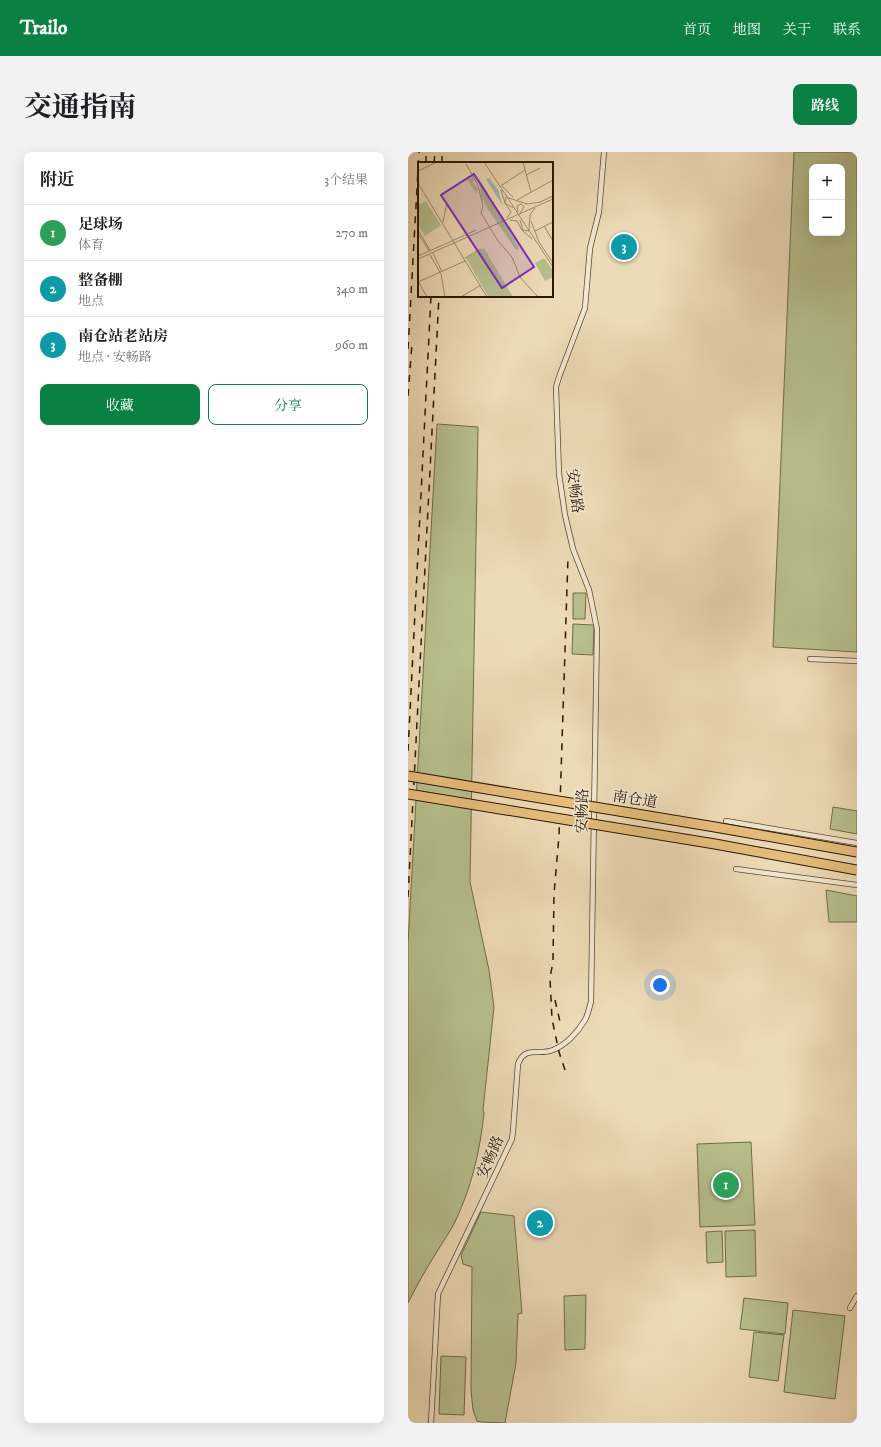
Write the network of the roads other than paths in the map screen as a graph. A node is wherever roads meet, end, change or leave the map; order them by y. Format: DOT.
graph roads {
  1 [pos="604,152"];
  2 [pos="810,659"];
  3 [pos="857,661"];
  4 [pos="408,776"];
  5 [pos="408,794"];
  6 [pos="726,821"];
  7 [pos="857,843"];
  8 [pos="857,852"];
  9 [pos="736,869"];
  10 [pos="857,870"];
  11 [pos="857,885"];
  12 [pos="857,1296"];
  13 [pos="850,1308"];
  14 [pos="431,1423"];
  1 -- 14 [label="street, 安畅路"];
  2 -- 3 [label="street"];
  4 -- 8 [label="highway, 南仓道, bridge"];
  5 -- 10 [label="highway, 南仓道, bridge"];
  6 -- 7 [label="street"];
  9 -- 11 [label="street"];
  12 -- 13 [label="street"];
}
